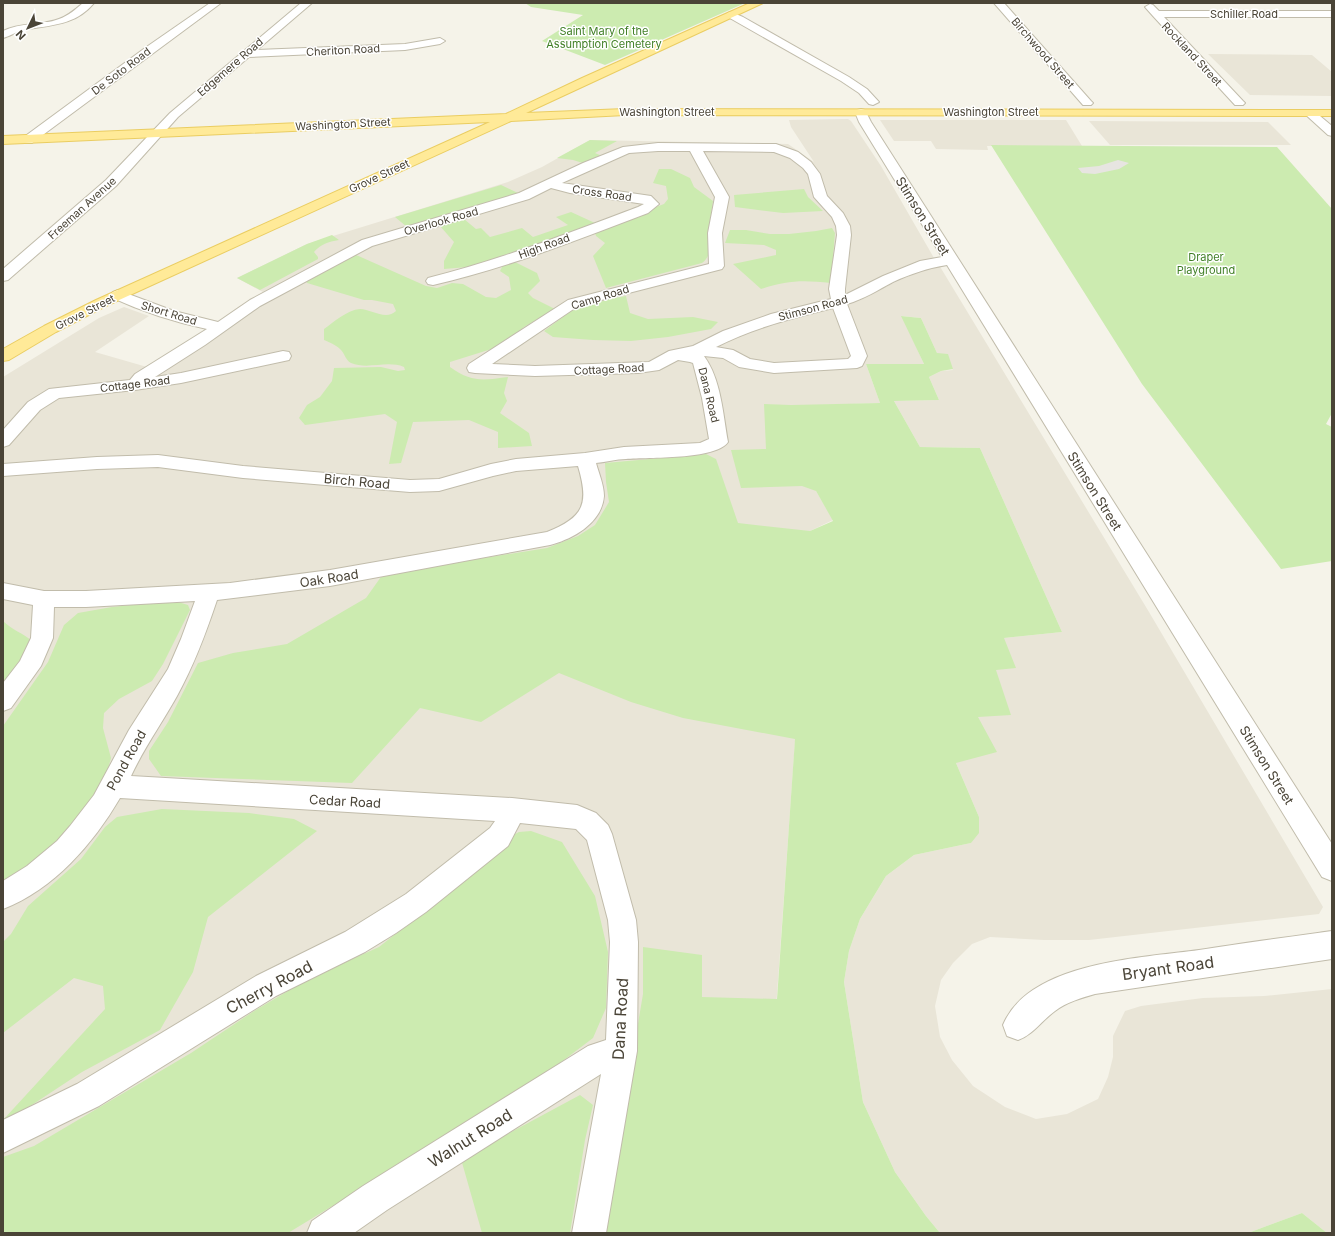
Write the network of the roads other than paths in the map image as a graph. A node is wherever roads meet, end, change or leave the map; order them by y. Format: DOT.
graph roads {
  1 [pos="89,3"];
  2 [pos="216,3"];
  3 [pos="307,3"];
  4 [pos="758,3"];
  5 [pos="999,3"];
  6 [pos="1147,3"];
  7 [pos="1279,3"];
  8 [pos="1156,14"];
  9 [pos="1292,14"];
  10 [pos="1332,14"];
  11 [pos="731,15"];
  12 [pos="3,35"];
  13 [pos="440,41"];
  14 [pos="245,54"];
  15 [pos="1087,103"];
  16 [pos="1239,103"];
  17 [pos="1332,104"];
  18 [pos="530,106"];
  19 [pos="867,107"];
  20 [pos="1069,112"];
  21 [pos="1249,113"];
  22 [pos="1310,113"];
  23 [pos="1332,113"];
  24 [pos="509,116"];
  25 [pos="444,119"];
  26 [pos="165,124"];
  27 [pos="24,127"];
  28 [pos="46,127"];
  29 [pos="1332,132"];
  30 [pos="156,134"];
  31 [pos="461,139"];
  32 [pos="3,140"];
  33 [pos="28,140"];
  34 [pos="695,148"];
  35 [pos="552,184"];
  36 [pos="652,204"];
  37 [pos="951,260"];
  38 [pos="3,277"];
  39 [pos="433,281"];
  40 [pos="118,295"];
  41 [pos="839,302"];
  42 [pos="221,327"];
  43 [pos="698,350"];
  44 [pos="676,355"];
  45 [pos="3,356"];
  46 [pos="283,356"];
  47 [pos="475,368"];
  48 [pos="135,385"];
  49 [pos="3,441"];
  50 [pos="708,447"];
  51 [pos="585,459"];
  52 [pos="3,470"];
  53 [pos="3,591"];
  54 [pos="208,593"];
  55 [pos="44,599"];
  56 [pos="3,701"];
  57 [pos="112,786"];
  58 [pos="512,810"];
  59 [pos="577,817"];
  60 [pos="1332,868"];
  61 [pos="3,896"];
  62 [pos="1332,945"];
  63 [pos="1018,1025"];
  64 [pos="620,1051"];
  65 [pos="3,1137"];
  66 [pos="324,1233"];
  67 [pos="589,1233"];
  1 -- 12 [label="street"];
  2 -- 28 [label="street, De Soto Road"];
  3 -- 14 [label="street, Edgemere Road"];
  4 -- 11 [label="main road, Grove Street"];
  5 -- 15 [label="street, Birchwood Street"];
  6 -- 8 [label="street, Rockland Street"];
  7 -- 9 [label="street"];
  8 -- 9 [label="street, Schiller Road"];
  8 -- 16 [label="street, Rockland Street"];
  9 -- 10 [label="street, Schiller Road"];
  11 -- 18 [label="main road, Grove Street"];
  11 -- 19 [label="street, Stimson Street"];
  13 -- 14 [label="street, Cheriton Road"];
  14 -- 26 [label="street, Edgemere Road"];
  15 -- 16 [label="main road, Washington Street"];
  15 -- 19 [label="main road, Washington Street"];
  15 -- 20 [label="main road"];
  16 -- 17 [label="main road, Washington Street"];
  16 -- 21 [label="main road"];
  18 -- 19 [label="main road, Washington Street"];
  18 -- 24 [label="main road, Grove Street"];
  18 -- 26 [label="main road, Washington Street"];
  19 -- 20 [label="main road, Washington Street"];
  19 -- 24 [label="main road, Washington Street"];
  19 -- 37 [label="street, Stimson Street"];
  20 -- 21 [label="main road, Washington Street"];
  21 -- 22 [label="main road, Washington Street"];
  22 -- 23 [label="main road, Washington Street"];
  22 -- 29 [label="street"];
  24 -- 25 [label="main road, Washington Street"];
  24 -- 31 [label="main road, Grove Street"];
  25 -- 30 [label="main road, Washington Street"];
  25 -- 31 [label="main road"];
  26 -- 28 [label="main road, Washington Street"];
  26 -- 30 [label="street, Edgemere Road"];
  27 -- 28 [label="main road, Washington Street"];
  28 -- 33 [label="street, De Soto Road"];
  30 -- 33 [label="main road, Washington Street"];
  30 -- 38 [label="street, Freeman Avenue"];
  31 -- 40 [label="main road, Grove Street"];
  32 -- 33 [label="main road, Washington Street"];
  34 -- 35 [label="street, Overlook Road"];
  34 -- 41 [label="street, Overlook Road"];
  34 -- 47 [label="street, Camp Road"];
  35 -- 36 [label="street, Cross Road"];
  35 -- 42 [label="street, Overlook Road"];
  36 -- 39 [label="street, High Road"];
  37 -- 41 [label="street, Stimson Road"];
  37 -- 60 [label="street, Stimson Street"];
  40 -- 42 [label="street, Short Road"];
  40 -- 45 [label="main road, Grove Street"];
  41 -- 43 [label="street, Stimson Road"];
  41 -- 43 [label="street, Cottage Road"];
  42 -- 48 [label="street, Overlook Road"];
  43 -- 44 [label="street, Cottage Road"];
  44 -- 47 [label="street, Cottage Road"];
  44 -- 50 [label="street, Dana Road"];
  46 -- 48 [label="street, Cottage Road"];
  48 -- 49 [label="street, Cottage Road"];
  50 -- 51 [label="street, Birch Road"];
  51 -- 52 [label="street, Birch Road"];
  51 -- 54 [label="street, Oak Road"];
  53 -- 55 [label="street, Oak Road"];
  54 -- 55 [label="street, Oak Road"];
  54 -- 57 [label="street, Pond Road"];
  55 -- 56 [label="street"];
  57 -- 58 [label="street, Cedar Road"];
  57 -- 61 [label="street, Pond Road"];
  58 -- 59 [label="street, Cedar Road"];
  58 -- 65 [label="street, Cherry Road"];
  59 -- 64 [label="street, Dana Road"];
  62 -- 63 [label="street, Bryant Road"];
  64 -- 66 [label="street, Walnut Road"];
  64 -- 67 [label="street, Dana Road"];
}
